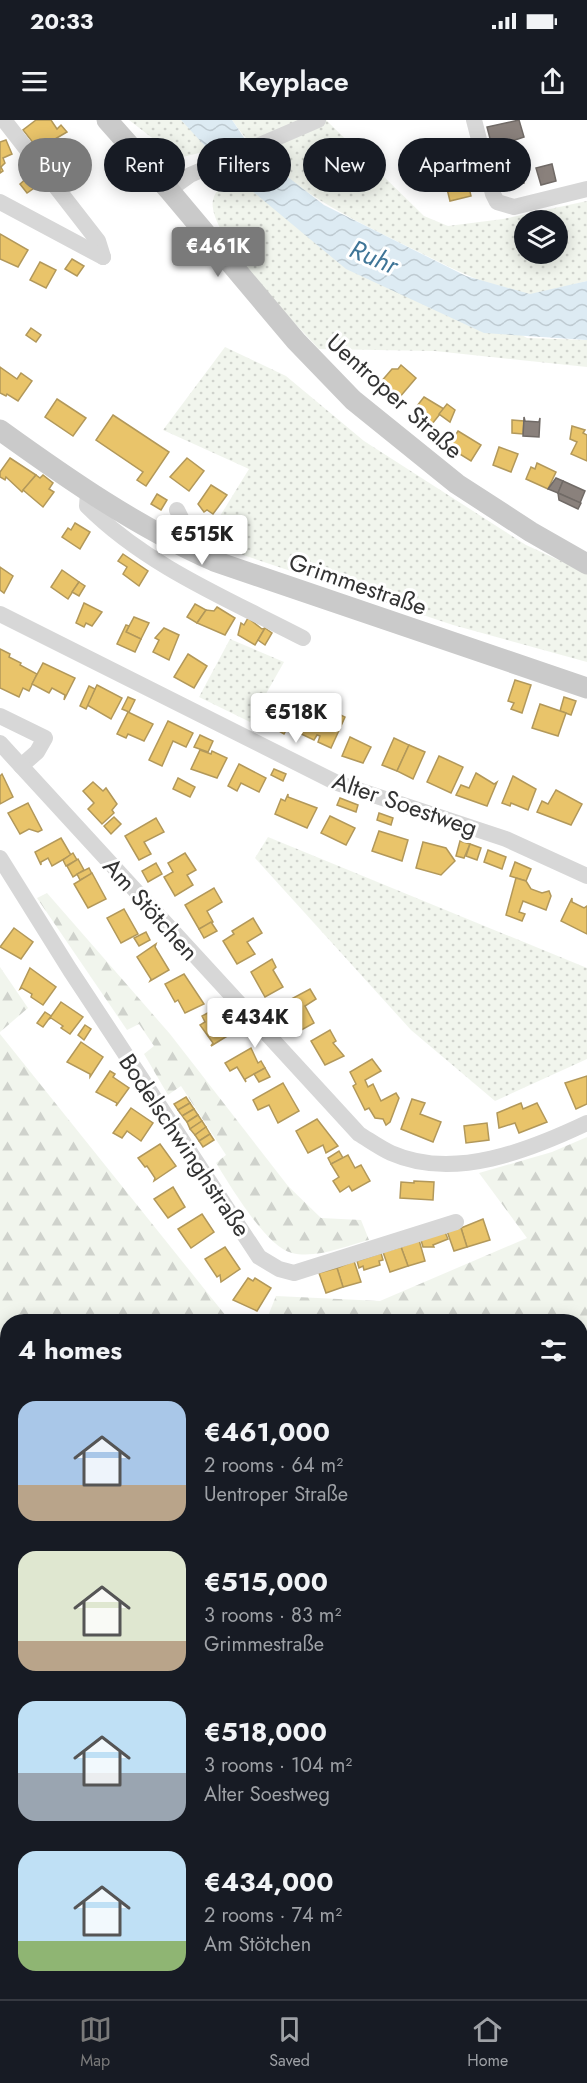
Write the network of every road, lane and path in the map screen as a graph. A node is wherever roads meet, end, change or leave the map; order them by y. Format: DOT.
graph roads {
  1 [pos="4,120"];
  2 [pos="106,120"];
  3 [pos="474,120"];
  4 [pos="316,121"];
  5 [pos="122,138"];
  6 [pos="185,179"];
  7 [pos="587,189"];
  8 [pos="172,192"];
  9 [pos="0,202"];
  10 [pos="0,430"];
  11 [pos="88,493"];
  12 [pos="177,510"];
  13 [pos="214,561"];
  14 [pos="587,564"];
  15 [pos="0,614"];
  16 [pos="303,638"];
  17 [pos="587,688"];
  18 [pos="0,716"];
  19 [pos="0,743"];
  20 [pos="21,766"];
  21 [pos="0,858"];
  22 [pos="587,876"];
  23 [pos="587,1123"];
  24 [pos="456,1222"];
  1 -- 9 [label="street"];
  2 -- 5 [label="main road, Uentroper Straße"];
  3 -- 7 [label="street"];
  4 -- 6 [label="street"];
  8 -- 14 [label="main road, Uentroper Straße"];
  10 -- 11 [label="main road, Grimmestraße"];
  11 -- 13 [label="main road, Grimmestraße"];
  11 -- 16 [label="street"];
  12 -- 13 [label="street"];
  13 -- 17 [label="main road, Grimmestraße"];
  15 -- 22 [label="street, Alter Soestweg"];
  18 -- 20 [label="street"];
  19 -- 20 [label="street, Am Stötchen"];
  20 -- 23 [label="street, Am Stötchen"];
  21 -- 24 [label="street, Bodelschwinghstraße"];
}
